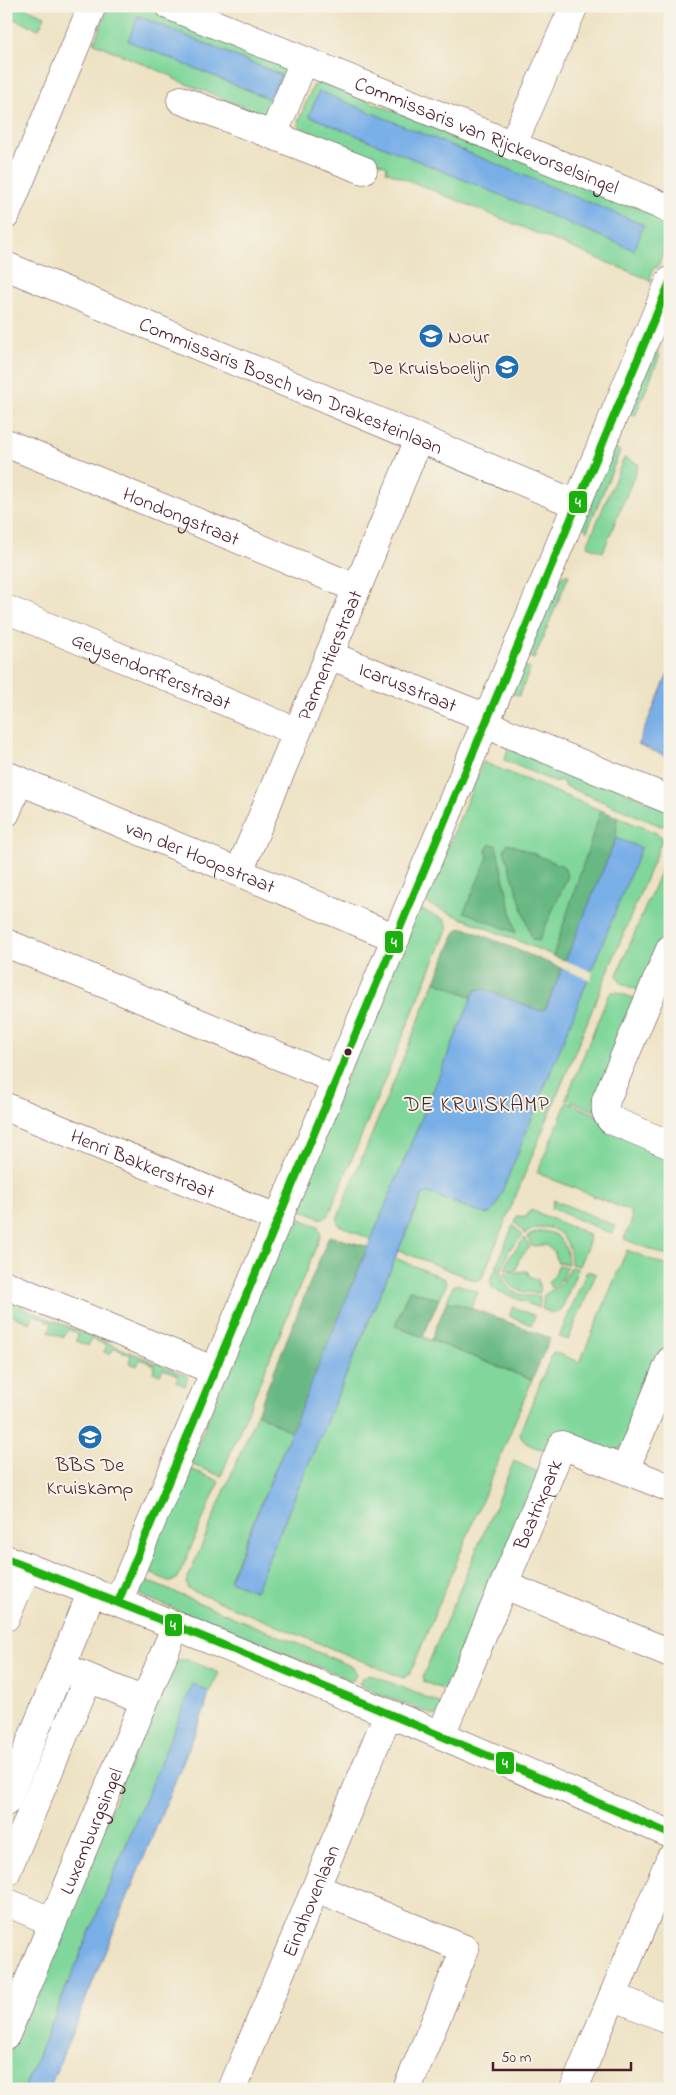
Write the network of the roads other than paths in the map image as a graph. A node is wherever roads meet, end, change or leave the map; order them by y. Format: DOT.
graph roads {
  1 [pos="92,6"];
  2 [pos="170,6"];
  3 [pos="574,6"];
  4 [pos="304,61"];
  5 [pos="181,100"];
  6 [pos="273,135"];
  7 [pos="512,146"];
  8 [pos="363,170"];
  9 [pos="670,209"];
  10 [pos="6,215"];
  11 [pos="6,266"];
  12 [pos="670,281"];
  13 [pos="419,439"];
  14 [pos="6,443"];
  15 [pos="576,504"];
  16 [pos="356,588"];
  17 [pos="6,610"];
  18 [pos="328,655"];
  19 [pos="486,721"];
  20 [pos="297,732"];
  21 [pos="13,778"];
  22 [pos="670,800"];
  23 [pos="6,813"];
  24 [pos="239,872"];
  25 [pos="396,938"];
  26 [pos="6,943"];
  27 [pos="667,964"];
  28 [pos="337,1080"];
  29 [pos="6,1107"];
  30 [pos="670,1145"];
  31 [pos="278,1219"];
  32 [pos="6,1285"];
  33 [pos="670,1361"];
  34 [pos="215,1371"];
  35 [pos="625,1470"];
  36 [pos="670,1488"];
  37 [pos="17,1563"];
  38 [pos="504,1585"];
  39 [pos="92,1591"];
  40 [pos="118,1602"];
  41 [pos="6,1617"];
  42 [pos="176,1626"];
  43 [pos="670,1653"];
  44 [pos="61,1667"];
  45 [pos="88,1678"];
  46 [pos="144,1701"];
  47 [pos="388,1714"];
  48 [pos="441,1735"];
  49 [pos="6,1802"];
  50 [pos="670,1834"];
  51 [pos="14,1836"];
  52 [pos="670,1859"];
  53 [pos="6,1874"];
  54 [pos="316,1888"];
  55 [pos="6,1902"];
  56 [pos="53,1922"];
  57 [pos="613,1996"];
  58 [pos="670,2020"];
  59 [pos="6,2035"];
  60 [pos="232,2089"];
  61 [pos="407,2089"];
  62 [pos="574,2089"];
  1 -- 10 [label="street"];
  2 -- 4 [label="street, Commissaris van Rijckevorselsingel"];
  3 -- 7 [label="street"];
  4 -- 6 [label="street"];
  4 -- 7 [label="street, Commissaris van Rijckevorselsingel"];
  5 -- 6 [label="street"];
  6 -- 8 [label="street"];
  7 -- 9 [label="street, Commissaris van Rijckevorselsingel"];
  11 -- 13 [label="street, Commissaris Bosch van Drakesteinlaan"];
  12 -- 15 [label="street"];
  13 -- 15 [label="street, Commissaris Bosch van Drakesteinlaan"];
  13 -- 16 [label="street, Parmentierstraat"];
  14 -- 16 [label="street, Hondongstraat"];
  15 -- 19 [label="street"];
  16 -- 18 [label="street, Parmentierstraat"];
  17 -- 20 [label="street, Geysendorfferstraat"];
  18 -- 19 [label="street, Icarusstraat"];
  18 -- 20 [label="street, Parmentierstraat"];
  19 -- 22 [label="street, Icarusstraat"];
  19 -- 25 [label="street"];
  20 -- 24 [label="street, Parmentierstraat"];
  21 -- 23 [label="street"];
  21 -- 24 [label="street, van der Hoopstraat"];
  24 -- 25 [label="street, van der Hoopstraat"];
  25 -- 28 [label="street"];
  26 -- 28 [label="street"];
  27 -- 30 [label="street"];
  28 -- 31 [label="street"];
  29 -- 31 [label="street, Henri Bakkerstraat"];
  31 -- 34 [label="street"];
  32 -- 34 [label="street"];
  33 -- 35 [label="street"];
  34 -- 40 [label="street"];
  35 -- 36 [label="street"];
  35 -- 38 [label="street, Beatrixpark"];
  37 -- 39 [label="street"];
  37 -- 41 [label="street"];
  38 -- 43 [label="street"];
  38 -- 48 [label="street, Beatrixpark"];
  39 -- 40 [label="street"];
  39 -- 44 [label="street"];
  40 -- 42 [label="street"];
  42 -- 46 [label="street, Luxemburgsingel"];
  42 -- 47 [label="street"];
  44 -- 45 [label="street"];
  44 -- 49 [label="street"];
  45 -- 46 [label="street"];
  45 -- 51 [label="street"];
  46 -- 56 [label="street, Luxemburgsingel"];
  47 -- 48 [label="street"];
  47 -- 54 [label="street, Eindhovenlaan"];
  48 -- 50 [label="street"];
  51 -- 53 [label="street"];
  52 -- 57 [label="street"];
  54 -- 60 [label="street, Eindhovenlaan"];
  54 -- 61 [label="street"];
  55 -- 56 [label="street"];
  56 -- 59 [label="street, Luxemburgsingel"];
  57 -- 58 [label="street"];
  57 -- 62 [label="street"];
}
